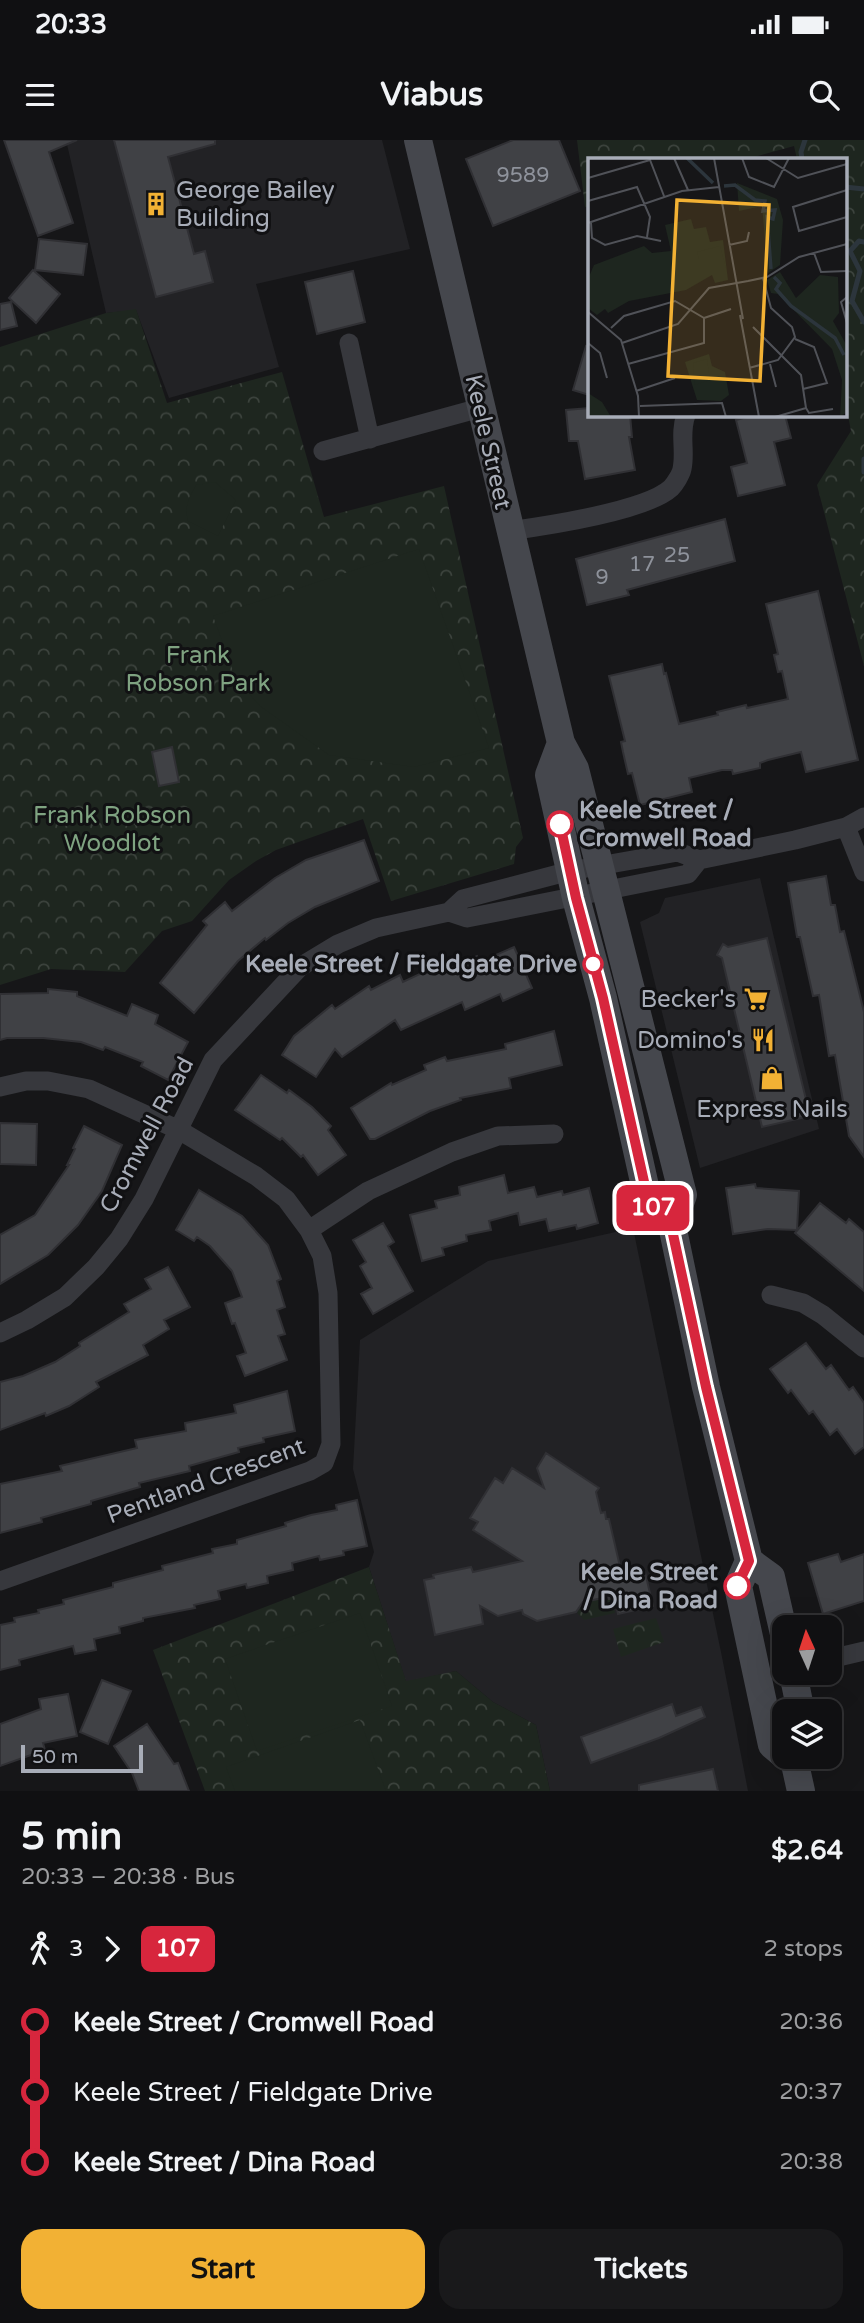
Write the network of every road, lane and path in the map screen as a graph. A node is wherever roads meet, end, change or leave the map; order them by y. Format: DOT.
graph roads {
  1 [pos="418,140"];
  2 [pos="349,343"];
  3 [pos="480,408"];
  4 [pos="686,416"];
  5 [pos="370,439"];
  6 [pos="323,451"];
  7 [pos="509,531"];
  8 [pos="561,743"];
  9 [pos="864,817"];
  10 [pos="846,827"];
  11 [pos="699,860"];
  12 [pos="864,872"];
  13 [pos="603,879"];
  14 [pos="573,885"];
  15 [pos="449,912"];
  16 [pos="0,1087"];
  17 [pos="179,1130"];
  18 [pos="554,1134"];
  19 [pos="671,1225"];
  20 [pos="309,1230"];
  21 [pos="771,1295"];
  22 [pos="0,1333"];
  23 [pos="864,1349"];
  24 [pos="749,1561"];
  25 [pos="0,1581"];
  26 [pos="780,1615"];
  27 [pos="864,1651"];
  28 [pos="842,1657"];
  29 [pos="771,1673"];
  30 [pos="772,1745"];
  1 -- 3 [label="main road, Keele Street"];
  2 -- 5 [label="street"];
  3 -- 5 [label="street"];
  3 -- 7 [label="main road, Keele Street"];
  4 -- 7 [label="street"];
  5 -- 6 [label="street"];
  7 -- 8 [label="main road, Keele Street"];
  8 -- 13 [label="main road, Keele Street"];
  8 -- 14 [label="main road"];
  9 -- 10 [label="street"];
  10 -- 11 [label="street"];
  10 -- 12 [label="street"];
  11 -- 13 [label="street"];
  11 -- 13 [label="street"];
  13 -- 14 [label="street"];
  13 -- 14 [label="street"];
  13 -- 19 [label="main road, Keele Street"];
  14 -- 15 [label="street, Cromwell Road"];
  14 -- 15 [label="street, Cromwell Road"];
  14 -- 19 [label="main road"];
  15 -- 17 [label="street, Cromwell Road"];
  16 -- 17 [label="street, Pentland Crescent"];
  17 -- 20 [label="street, Pentland Crescent"];
  17 -- 22 [label="street, Cromwell Road"];
  18 -- 20 [label="street"];
  19 -- 24 [label="main road"];
  20 -- 25 [label="street, Pentland Crescent"];
  21 -- 23 [label="street"];
  24 -- 26 [label="main road"];
  24 -- 29 [label="main road"];
  27 -- 28 [label="street"];
  29 -- 30 [label="main road"];
}
